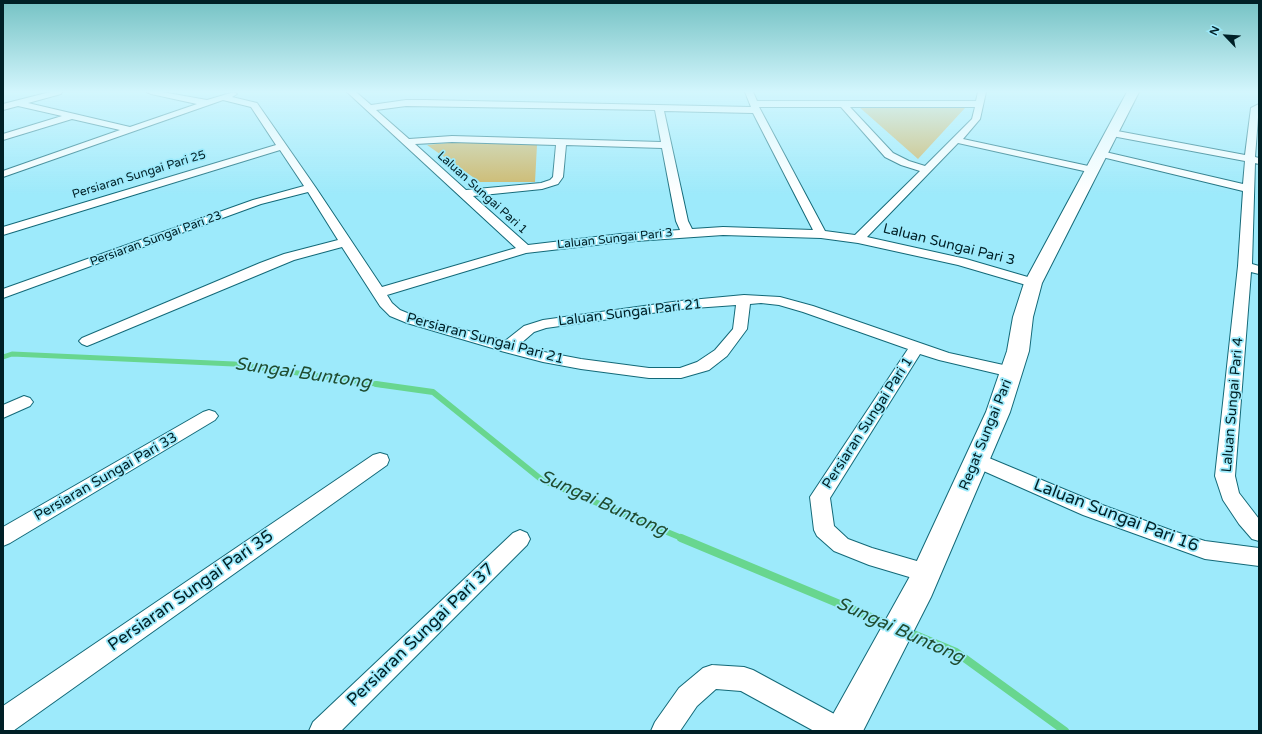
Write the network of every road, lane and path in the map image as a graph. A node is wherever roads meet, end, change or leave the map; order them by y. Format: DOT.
graph roads {
  1 [pos="38,126"];
  2 [pos="115,126"];
  3 [pos="142,126"];
  4 [pos="268,126"];
  5 [pos="389,126"];
  6 [pos="662,126"];
  7 [pos="765,126"];
  8 [pos="863,126"];
  9 [pos="969,126"];
  10 [pos="1115,126"];
  11 [pos="1255,126"];
  12 [pos="131,130"];
  13 [pos="1112,133"];
  14 [pos="3,137"];
  15 [pos="956,140"];
  16 [pos="406,142"];
  17 [pos="561,142"];
  18 [pos="666,145"];
  19 [pos="282,146"];
  20 [pos="1254,160"];
  21 [pos="1097,162"];
  22 [pos="926,169"];
  23 [pos="3,174"];
  24 [pos="311,188"];
  25 [pos="1249,189"];
  26 [pos="463,194"];
  27 [pos="3,231"];
  28 [pos="687,232"];
  29 [pos="821,234"];
  30 [pos="858,239"];
  31 [pos="345,242"];
  32 [pos="525,249"];
  33 [pos="1252,268"];
  34 [pos="1033,283"];
  35 [pos="378,293"];
  36 [pos="3,294"];
  37 [pos="744,299"];
  38 [pos="87,341"];
  39 [pos="506,348"];
  40 [pos="916,348"];
  41 [pos="1011,372"];
  42 [pos="24,402"];
  43 [pos="3,412"];
  44 [pos="209,416"];
  45 [pos="380,460"];
  46 [pos="978,460"];
  47 [pos="1259,533"];
  48 [pos="3,537"];
  49 [pos="520,539"];
  50 [pos="1259,557"];
  51 [pos="923,580"];
  52 [pos="3,722"];
  53 [pos="322,731"];
  54 [pos="664,731"];
  55 [pos="840,731"];
  56 [pos="844,731"];
  1 -- 14 [label="street"];
  2 -- 12 [label="street"];
  3 -- 12 [label="street"];
  4 -- 19 [label="street, Persiaran Sungai Pari 21"];
  5 -- 16 [label="street, Laluan Sungai Pari 1"];
  6 -- 18 [label="street"];
  7 -- 29 [label="street"];
  8 -- 22 [label="street"];
  9 -- 15 [label="street, Laluan Sungai Pari 3"];
  10 -- 13 [label="main road, Regat Sungai Pari"];
  11 -- 20 [label="street, Laluan Sungai Pari 4"];
  12 -- 23 [label="street"];
  13 -- 20 [label="street"];
  13 -- 21 [label="main road, Regat Sungai Pari"];
  15 -- 21 [label="street"];
  15 -- 22 [label="street, Laluan Sungai Pari 3"];
  16 -- 17 [label="street"];
  16 -- 26 [label="street, Laluan Sungai Pari 1"];
  17 -- 18 [label="street"];
  17 -- 26 [label="street"];
  18 -- 28 [label="street"];
  19 -- 24 [label="street, Persiaran Sungai Pari 21"];
  19 -- 27 [label="street, Persiaran Sungai Pari 25"];
  20 -- 25 [label="street, Laluan Sungai Pari 4"];
  21 -- 25 [label="street"];
  21 -- 34 [label="main road, Regat Sungai Pari"];
  22 -- 30 [label="street, Laluan Sungai Pari 3"];
  24 -- 31 [label="street, Persiaran Sungai Pari 21"];
  24 -- 36 [label="street, Persiaran Sungai Pari 23"];
  25 -- 33 [label="street, Laluan Sungai Pari 4"];
  26 -- 32 [label="street, Laluan Sungai Pari 1"];
  28 -- 29 [label="street, Laluan Sungai Pari 3"];
  28 -- 32 [label="street, Laluan Sungai Pari 3"];
  29 -- 30 [label="street, Laluan Sungai Pari 3"];
  30 -- 34 [label="street, Laluan Sungai Pari 3"];
  31 -- 35 [label="street, Persiaran Sungai Pari 21"];
  31 -- 38 [label="street"];
  32 -- 35 [label="street, Laluan Sungai Pari 3"];
  33 -- 47 [label="street, Laluan Sungai Pari 4"];
  34 -- 41 [label="main road, Regat Sungai Pari"];
  35 -- 39 [label="street, Persiaran Sungai Pari 21"];
  37 -- 39 [label="street, Laluan Sungai Pari 21"];
  37 -- 39 [label="street, Persiaran Sungai Pari 21"];
  37 -- 40 [label="street, Laluan Sungai Pari 21"];
  40 -- 41 [label="street"];
  40 -- 51 [label="street, Persiaran Sungai Pari 1"];
  41 -- 46 [label="main road, Regat Sungai Pari"];
  42 -- 43 [label="street"];
  44 -- 48 [label="street, Persiaran Sungai Pari 33"];
  45 -- 52 [label="street, Persiaran Sungai Pari 35"];
  46 -- 50 [label="street, Laluan Sungai Pari 16"];
  46 -- 51 [label="main road, Regat Sungai Pari"];
  49 -- 53 [label="street, Persiaran Sungai Pari 37"];
  51 -- 56 [label="main road, Regat Sungai Pari"];
  54 -- 55 [label="street"];
}
